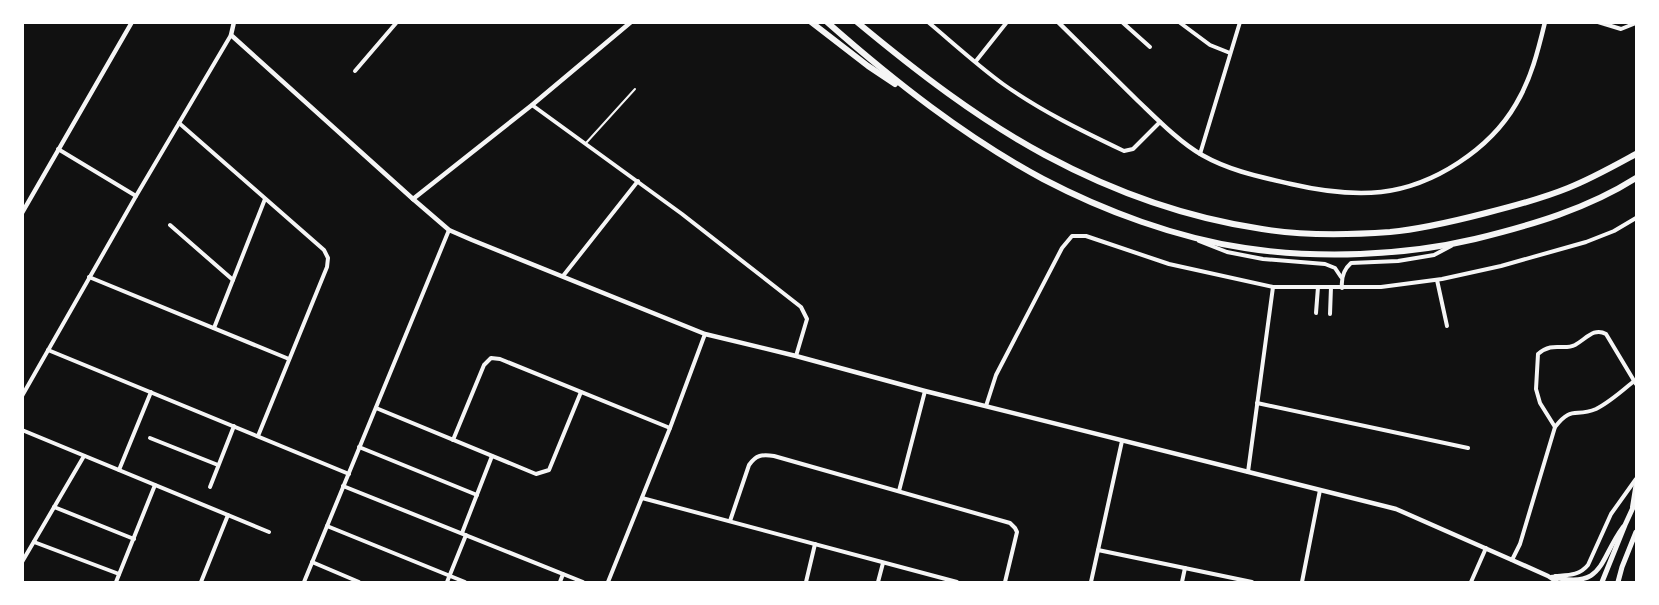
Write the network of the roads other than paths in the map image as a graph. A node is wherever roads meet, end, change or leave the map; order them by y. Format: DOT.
graph roads {
  1 [pos="132,22"];
  2 [pos="234,22"];
  3 [pos="397,22"];
  4 [pos="631,22"];
  5 [pos="811,22"];
  6 [pos="827,22"];
  7 [pos="857,22"];
  8 [pos="928,22"];
  9 [pos="1007,22"];
  10 [pos="1122,22"];
  11 [pos="1179,22"];
  12 [pos="1240,22"];
  13 [pos="1545,22"];
  14 [pos="1598,22"];
  15 [pos="1058,23"];
  16 [pos="1636,23"];
  17 [pos="231,35"];
  18 [pos="1150,47"];
  19 [pos="1230,53"];
  20 [pos="976,61"];
  21 [pos="355,71"];
  22 [pos="635,89"];
  23 [pos="532,105"];
  24 [pos="929,106"];
  25 [pos="1160,122"];
  26 [pos="179,123"];
  27 [pos="586,144"];
  28 [pos="58,149"];
  29 [pos="1636,152"];
  30 [pos="1200,154"];
  31 [pos="1636,178"];
  32 [pos="638,181"];
  33 [pos="1636,182"];
  34 [pos="1612,193"];
  35 [pos="136,196"];
  36 [pos="265,199"];
  37 [pos="413,199"];
  38 [pos="22,213"];
  39 [pos="1636,218"];
  40 [pos="170,225"];
  41 [pos="449,230"];
  42 [pos="1181,234"];
  43 [pos="1455,243"];
  44 [pos="563,276"];
  45 [pos="89,277"];
  46 [pos="1341,277"];
  47 [pos="233,280"];
  48 [pos="1438,280"];
  49 [pos="1274,287"];
  50 [pos="1318,287"];
  51 [pos="1330,287"];
  52 [pos="1342,288"];
  53 [pos="1316,314"];
  54 [pos="1330,314"];
  55 [pos="1447,326"];
  56 [pos="214,328"];
  57 [pos="705,334"];
  58 [pos="48,350"];
  59 [pos="796,356"];
  60 [pos="289,359"];
  61 [pos="1635,383"];
  62 [pos="925,391"];
  63 [pos="151,392"];
  64 [pos="581,392"];
  65 [pos="22,396"];
  66 [pos="1257,403"];
  67 [pos="986,406"];
  68 [pos="376,408"];
  69 [pos="234,426"];
  70 [pos="1556,427"];
  71 [pos="670,428"];
  72 [pos="22,430"];
  73 [pos="258,436"];
  74 [pos="150,438"];
  75 [pos="453,440"];
  76 [pos="1122,441"];
  77 [pos="360,447"];
  78 [pos="1468,448"];
  79 [pos="84,456"];
  80 [pos="492,456"];
  81 [pos="218,465"];
  82 [pos="119,470"];
  83 [pos="1248,472"];
  84 [pos="348,474"];
  85 [pos="1636,479"];
  86 [pos="156,485"];
  87 [pos="210,486"];
  88 [pos="343,486"];
  89 [pos="1320,490"];
  90 [pos="899,491"];
  91 [pos="477,495"];
  92 [pos="642,498"];
  93 [pos="1636,501"];
  94 [pos="54,507"];
  95 [pos="1631,510"];
  96 [pos="228,515"];
  97 [pos="730,521"];
  98 [pos="1624,525"];
  99 [pos="327,526"];
  100 [pos="269,532"];
  101 [pos="1636,532"];
  102 [pos="464,534"];
  103 [pos="134,538"];
  104 [pos="34,542"];
  105 [pos="815,544"];
  106 [pos="1486,548"];
  107 [pos="1098,550"];
  108 [pos="1512,560"];
  109 [pos="22,562"];
  110 [pos="312,562"];
  111 [pos="883,562"];
  112 [pos="1185,568"];
  113 [pos="119,574"];
  114 [pos="563,574"];
  115 [pos="450,576"];
  116 [pos="1548,576"];
  117 [pos="949,581"];
  118 [pos="116,582"];
  119 [pos="201,582"];
  120 [pos="304,582"];
  121 [pos="359,582"];
  122 [pos="447,582"];
  123 [pos="465,582"];
  124 [pos="560,582"];
  125 [pos="582,582"];
  126 [pos="608,582"];
  127 [pos="806,582"];
  128 [pos="878,582"];
  129 [pos="957,582"];
  130 [pos="1005,582"];
  131 [pos="1091,582"];
  132 [pos="1182,582"];
  133 [pos="1252,582"];
  134 [pos="1302,582"];
  135 [pos="1471,582"];
  136 [pos="1557,582"];
  137 [pos="1602,582"];
  138 [pos="1618,582"];
  1 -- 28 [label="street"];
  2 -- 17 [label="street"];
  3 -- 21 [label="street"];
  4 -- 23 [label="street"];
  5 -- 24 [label="highway"];
  6 -- 24 [label="highway"];
  7 -- 29 [label="highway"];
  8 -- 20 [label="street"];
  9 -- 20 [label="street"];
  10 -- 18 [label="street"];
  11 -- 19 [label="street"];
  12 -- 19 [label="street"];
  13 -- 30 [label="street"];
  14 -- 16 [label="street"];
  15 -- 25 [label="street"];
  17 -- 26 [label="street"];
  17 -- 37 [label="street"];
  19 -- 30 [label="street"];
  20 -- 25 [label="street"];
  22 -- 27 [label="lane"];
  23 -- 27 [label="street"];
  23 -- 37 [label="street"];
  24 -- 42 [label="highway"];
  25 -- 30 [label="street"];
  26 -- 35 [label="street"];
  26 -- 36 [label="street"];
  27 -- 32 [label="street"];
  28 -- 35 [label="street"];
  28 -- 38 [label="street"];
  31 -- 34 [label="highway"];
  32 -- 44 [label="street"];
  32 -- 59 [label="street"];
  33 -- 34 [label="highway"];
  34 -- 43 [label="highway"];
  35 -- 45 [label="street"];
  36 -- 47 [label="street"];
  36 -- 60 [label="street"];
  37 -- 41 [label="street"];
  39 -- 48 [label="street"];
  40 -- 47 [label="street"];
  41 -- 44 [label="street"];
  41 -- 68 [label="street"];
  42 -- 43 [label="highway"];
  42 -- 46 [label="street"];
  43 -- 46 [label="street"];
  44 -- 57 [label="street"];
  45 -- 56 [label="street"];
  45 -- 58 [label="street"];
  46 -- 52 [label="street"];
  47 -- 56 [label="street"];
  48 -- 52 [label="street"];
  48 -- 55 [label="street"];
  49 -- 50 [label="street"];
  49 -- 66 [label="street"];
  49 -- 67 [label="street"];
  50 -- 51 [label="street"];
  50 -- 53 [label="street"];
  51 -- 52 [label="street"];
  51 -- 54 [label="street"];
  56 -- 60 [label="street"];
  57 -- 59 [label="street"];
  57 -- 71 [label="street"];
  58 -- 63 [label="street"];
  58 -- 65 [label="street"];
  59 -- 62 [label="street"];
  60 -- 73 [label="street"];
  61 -- 70 [label="street"];
  61 -- 70 [label="street"];
  62 -- 67 [label="street"];
  62 -- 90 [label="street"];
  63 -- 69 [label="street"];
  63 -- 82 [label="street"];
  64 -- 71 [label="street"];
  64 -- 75 [label="street"];
  64 -- 80 [label="street"];
  66 -- 78 [label="street"];
  66 -- 83 [label="street"];
  67 -- 76 [label="street"];
  68 -- 75 [label="street"];
  68 -- 77 [label="street"];
  69 -- 73 [label="street"];
  69 -- 81 [label="street"];
  70 -- 108 [label="street"];
  71 -- 92 [label="street"];
  72 -- 79 [label="street"];
  73 -- 84 [label="street"];
  74 -- 81 [label="street"];
  75 -- 80 [label="street"];
  76 -- 83 [label="street"];
  76 -- 107 [label="street"];
  77 -- 84 [label="street"];
  77 -- 91 [label="street"];
  79 -- 82 [label="street"];
  79 -- 94 [label="street"];
  80 -- 91 [label="street"];
  81 -- 87 [label="street"];
  82 -- 86 [label="street"];
  83 -- 89 [label="street"];
  84 -- 88 [label="street"];
  85 -- 95 [label="street"];
  85 -- 116 [label="street"];
  86 -- 96 [label="street"];
  86 -- 103 [label="street"];
  88 -- 99 [label="street"];
  88 -- 102 [label="street"];
  89 -- 106 [label="street"];
  89 -- 134 [label="street"];
  90 -- 97 [label="street"];
  90 -- 130 [label="street"];
  91 -- 102 [label="street"];
  92 -- 97 [label="street"];
  92 -- 126 [label="street"];
  93 -- 95 [label="main road"];
  94 -- 103 [label="street"];
  94 -- 104 [label="street"];
  95 -- 98 [label="main road"];
  96 -- 100 [label="street"];
  96 -- 119 [label="street"];
  97 -- 105 [label="street"];
  98 -- 116 [label="street"];
  98 -- 137 [label="main road"];
  99 -- 110 [label="street"];
  99 -- 115 [label="street"];
  101 -- 138 [label="main road"];
  102 -- 114 [label="street"];
  102 -- 115 [label="street"];
  103 -- 113 [label="street"];
  104 -- 109 [label="street"];
  104 -- 113 [label="street"];
  105 -- 111 [label="street"];
  105 -- 127 [label="street"];
  106 -- 108 [label="street"];
  106 -- 135 [label="street"];
  107 -- 112 [label="street"];
  107 -- 131 [label="street"];
  108 -- 116 [label="street"];
  110 -- 120 [label="street"];
  110 -- 121 [label="street"];
  111 -- 117 [label="street"];
  111 -- 128 [label="street"];
  112 -- 132 [label="street"];
  112 -- 133 [label="street"];
  113 -- 118 [label="street"];
  114 -- 124 [label="street"];
  114 -- 125 [label="street"];
  115 -- 122 [label="street"];
  115 -- 123 [label="street"];
  116 -- 136 [label="street"];
  117 -- 129 [label="street"];
}
